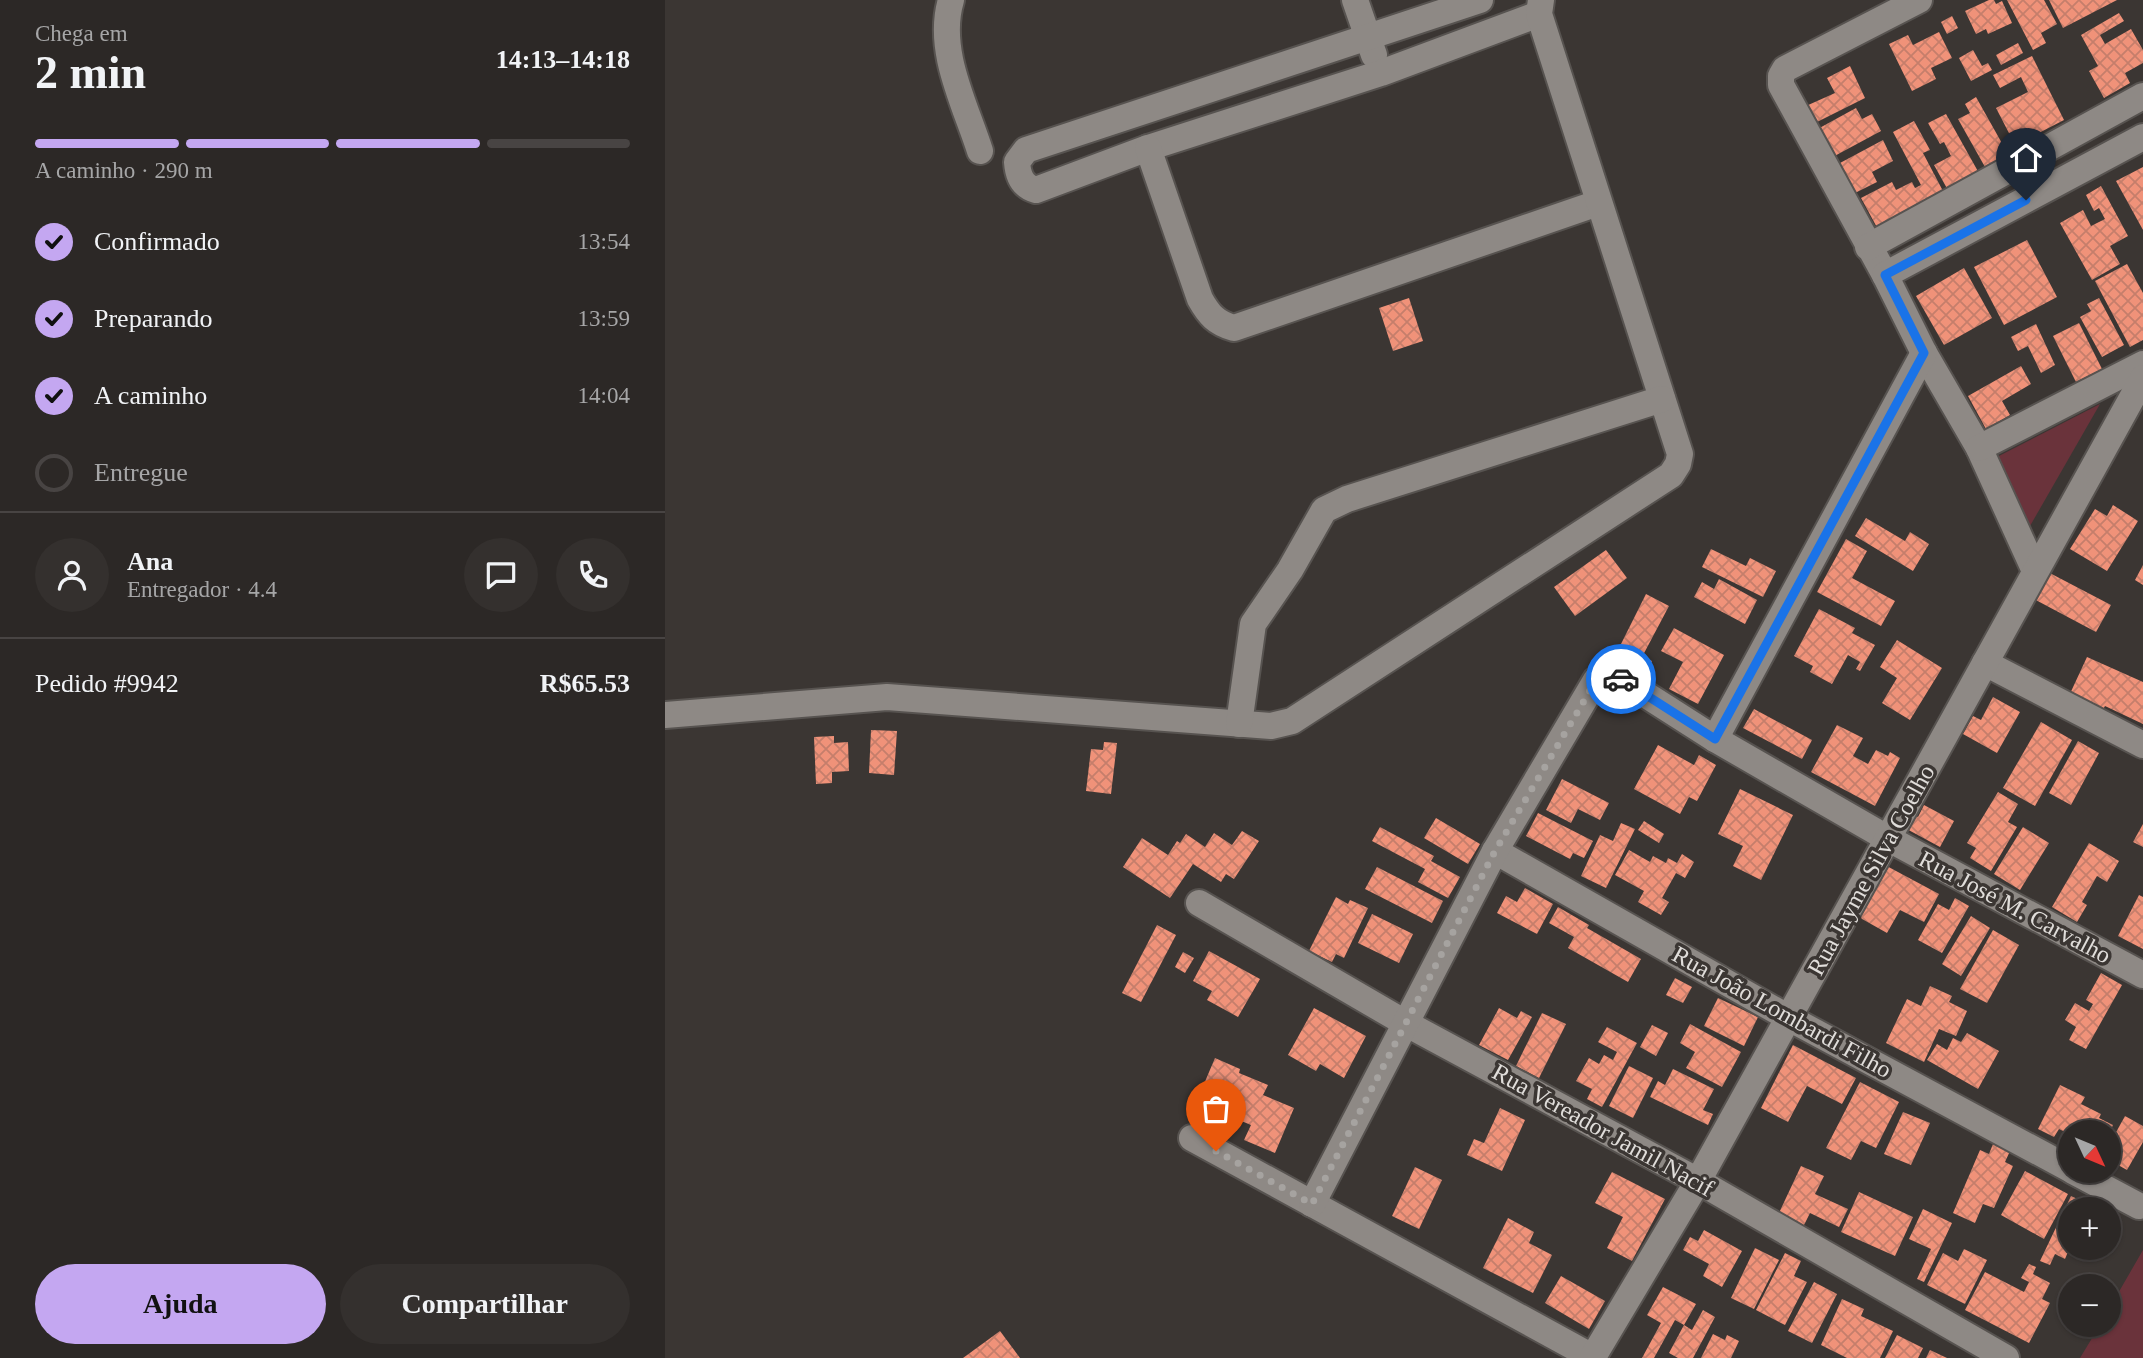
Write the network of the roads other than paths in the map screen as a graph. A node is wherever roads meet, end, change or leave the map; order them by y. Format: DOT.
graph roads {
  1 [pos="951,0"];
  2 [pos="1355,0"];
  3 [pos="1480,0"];
  4 [pos="1919,0"];
  5 [pos="1540,7"];
  6 [pos="1369,38"];
  7 [pos="1381,73"];
  8 [pos="2143,96"];
  9 [pos="2143,137"];
  10 [pos="1148,148"];
  11 [pos="980,151"];
  12 [pos="1598,203"];
  13 [pos="1868,247"];
  14 [pos="1885,275"];
  15 [pos="1924,353"];
  16 [pos="2143,364"];
  17 [pos="2143,379"];
  18 [pos="1662,400"];
  19 [pos="1979,448"];
  20 [pos="2035,571"];
  21 [pos="1985,663"];
  22 [pos="665,715"];
  23 [pos="1239,724"];
  24 [pos="1715,739"];
  25 [pos="2143,745"];
  26 [pos="1887,838"];
  27 [pos="1495,851"];
  28 [pos="1199,903"];
  29 [pos="2143,975"];
  30 [pos="1789,1018"];
  31 [pos="1407,1024"];
  32 [pos="1192,1138"];
  33 [pos="2058,1162"];
  34 [pos="1698,1181"];
  35 [pos="2096,1183"];
  36 [pos="1312,1204"];
  37 [pos="2139,1206"];
  38 [pos="1593,1357"];
  39 [pos="2006,1358"];
  1 -- 11 [label="street"];
  2 -- 6 [label="street"];
  3 -- 6 [label="street"];
  4 -- 13 [label="street"];
  5 -- 7 [label="street"];
  5 -- 12 [label="street"];
  6 -- 7 [label="street"];
  6 -- 10 [label="street"];
  7 -- 10 [label="street"];
  8 -- 13 [label="street"];
  9 -- 14 [label="street"];
  10 -- 12 [label="street"];
  12 -- 18 [label="street"];
  13 -- 14 [label="street"];
  14 -- 15 [label="street"];
  15 -- 19 [label="street"];
  15 -- 24 [label="street"];
  16 -- 19 [label="street"];
  17 -- 20 [label="street, Rua Jayme Silva Coelho"];
  18 -- 23 [label="street"];
  18 -- 23 [label="street"];
  19 -- 20 [label="street"];
  20 -- 21 [label="street, Rua Jayme Silva Coelho"];
  21 -- 25 [label="street"];
  21 -- 26 [label="street, Rua Jayme Silva Coelho"];
  22 -- 23 [label="street"];
  24 -- 26 [label="street, Rua José M. Carvalho"];
  24 -- 27 [label="street, Rua José M. Carvalho"];
  26 -- 29 [label="street, Rua José M. Carvalho"];
  26 -- 30 [label="street, Rua Jayme Silva Coelho"];
  27 -- 30 [label="street, Rua João Lombardi Filho"];
  27 -- 31 [label="street"];
  28 -- 31 [label="street, Rua Vereador Jamil Nacif"];
  30 -- 33 [label="street, Rua João Lombardi Filho"];
  30 -- 34 [label="street, Rua Jayme Silva Coelho"];
  31 -- 34 [label="street, Rua Vereador Jamil Nacif"];
  31 -- 36 [label="street"];
  32 -- 36 [label="street"];
  34 -- 38 [label="street, Rua Jayme Silva Coelho"];
  34 -- 39 [label="street, Rua Vereador Jamil Nacif"];
  35 -- 37 [label="street, Rua João Lombardi Filho"];
  36 -- 38 [label="street"];
}
